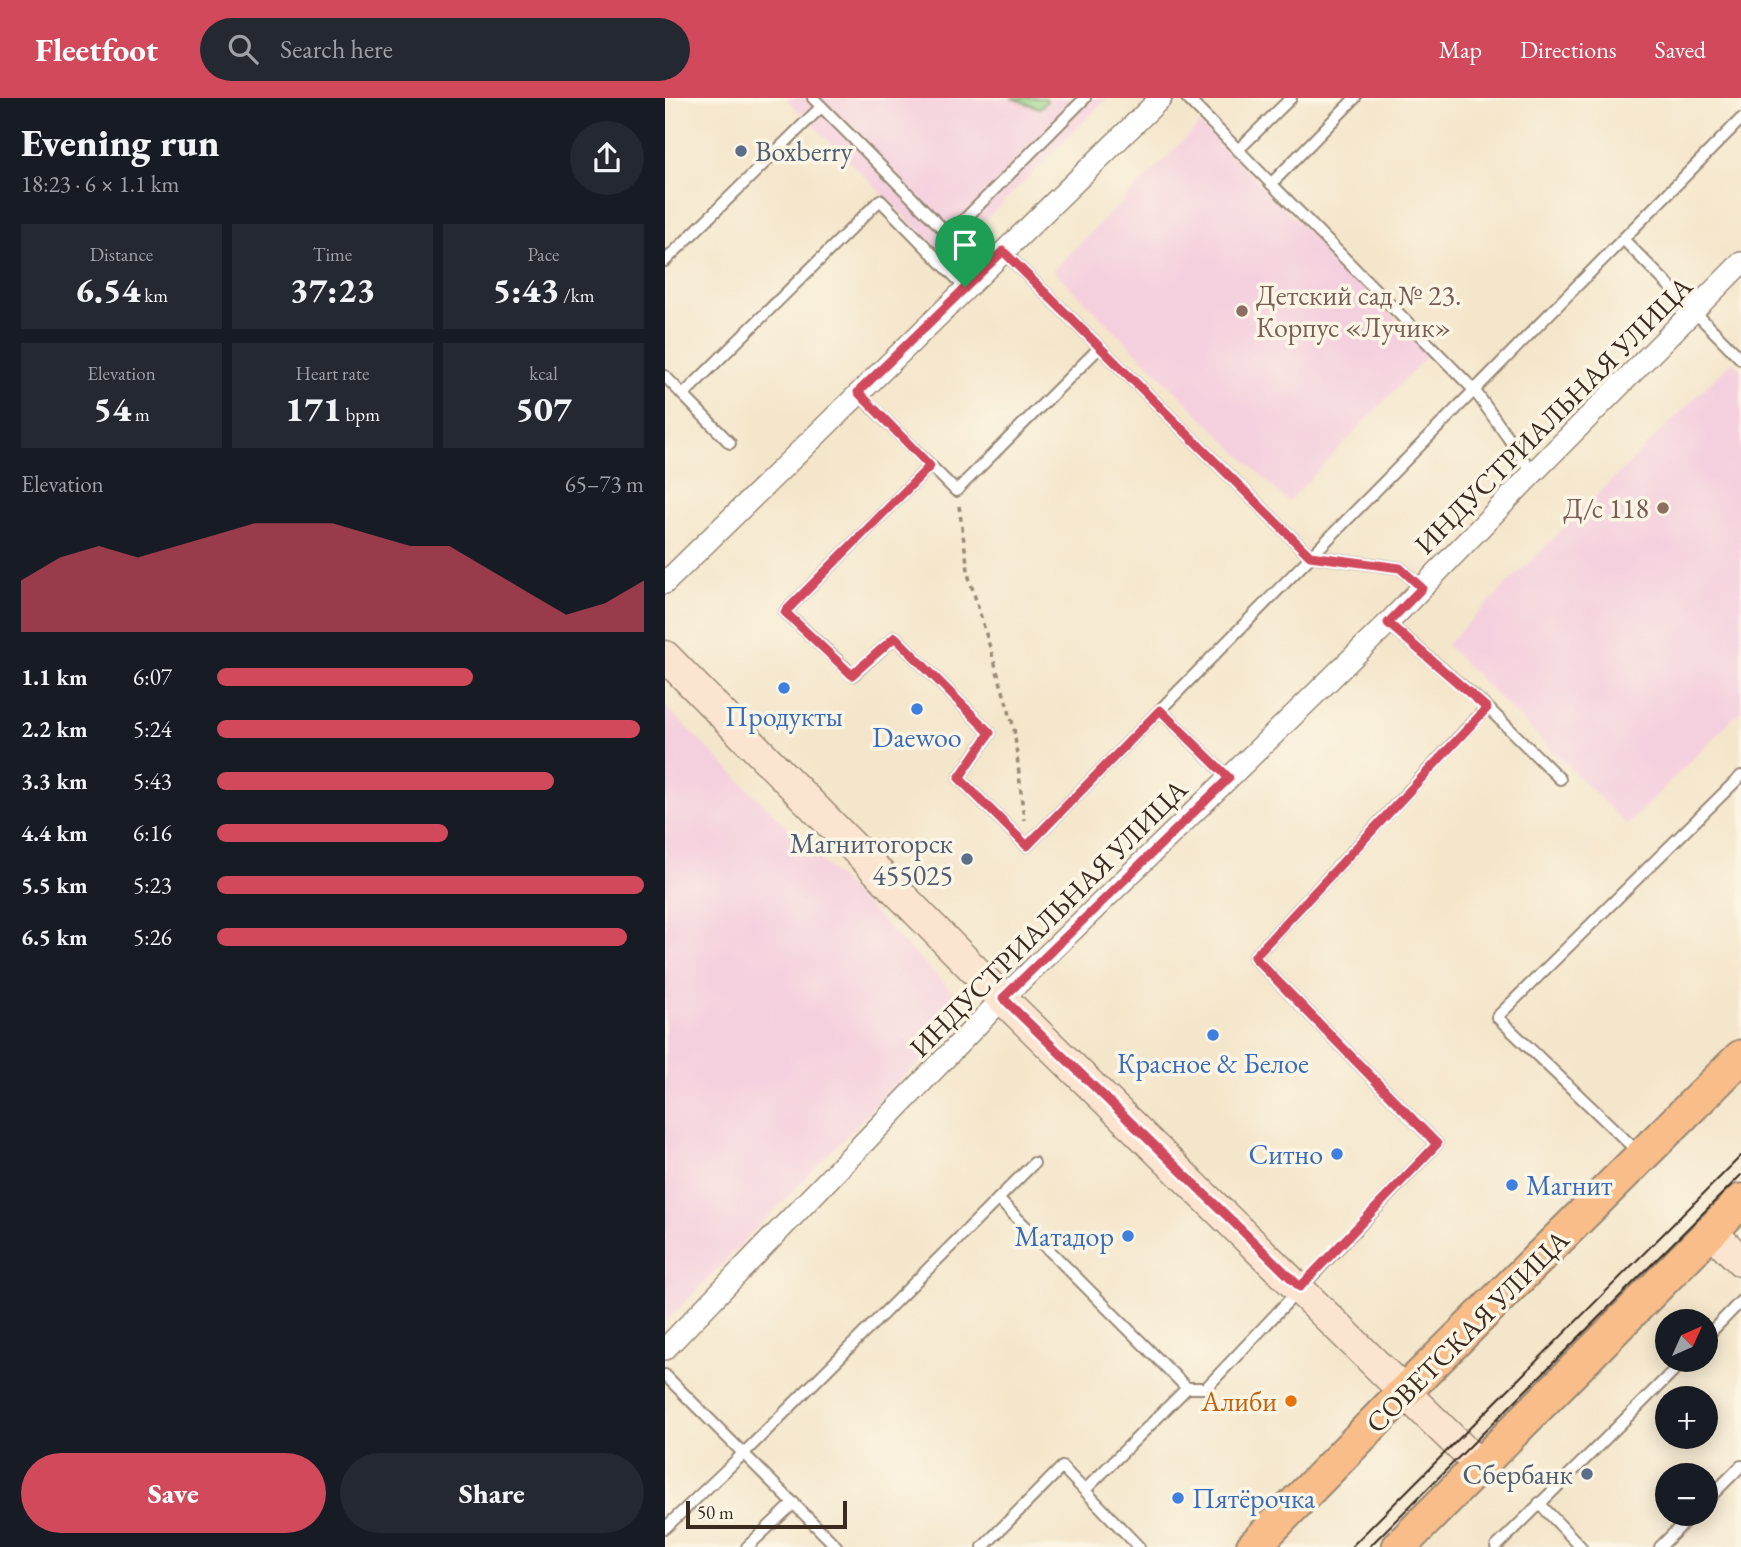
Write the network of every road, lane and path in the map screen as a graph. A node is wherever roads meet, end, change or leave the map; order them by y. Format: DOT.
graph roads {
  1 [pos="1086,98"];
  2 [pos="1161,98"];
  3 [pos="1187,98"];
  4 [pos="1291,98"];
  5 [pos="1355,98"];
  6 [pos="817,102"];
  7 [pos="1741,119"];
  8 [pos="1238,150"];
  9 [pos="1271,184"];
  10 [pos="1623,239"];
  11 [pos="1003,251"];
  12 [pos="665,261"];
  13 [pos="1741,264"];
  14 [pos="965,287"];
  15 [pos="1694,313"];
  16 [pos="1099,348"];
  17 [pos="1741,359"];
  18 [pos="665,376"];
  19 [pos="1475,391"];
  20 [pos="858,392"];
  21 [pos="684,395"];
  22 [pos="730,443"];
  23 [pos="930,466"];
  24 [pos="1532,473"];
  25 [pos="956,491"];
  26 [pos="1310,556"];
  27 [pos="665,583"];
  28 [pos="1422,588"];
  29 [pos="1388,623"];
  30 [pos="665,656"];
  31 [pos="1487,708"];
  32 [pos="1160,710"];
  33 [pos="1741,776"];
  34 [pos="1229,778"];
  35 [pos="1560,779"];
  36 [pos="1027,846"];
  37 [pos="1003,998"];
  38 [pos="1741,1057"];
  39 [pos="1642,1157"];
  40 [pos="1034,1163"];
  41 [pos="998,1199"];
  42 [pos="1741,1201"];
  43 [pos="1711,1231"];
  44 [pos="1741,1261"];
  45 [pos="1300,1287"];
  46 [pos="1741,1301"];
  47 [pos="1719,1323"];
  48 [pos="665,1349"];
  49 [pos="1672,1372"];
  50 [pos="665,1375"];
  51 [pos="1187,1388"];
  52 [pos="1404,1392"];
  53 [pos="744,1454"];
  54 [pos="1480,1466"];
  55 [pos="1741,1466"];
  56 [pos="1718,1489"];
  57 [pos="1084,1490"];
  58 [pos="794,1503"];
  59 [pos="1539,1503"];
  60 [pos="1681,1526"];
  61 [pos="665,1528"];
  62 [pos="747,1547"];
  63 [pos="837,1547"];
  64 [pos="983,1547"];
  65 [pos="1139,1547"];
  66 [pos="1253,1547"];
  67 [pos="1399,1547"];
  68 [pos="1496,1547"];
  69 [pos="1581,1547"];
  70 [pos="1660,1547"];
  1 -- 6 [label="lane"];
  2 -- 11 [label="street"];
  3 -- 8 [label="lane"];
  4 -- 8 [label="lane"];
  5 -- 9 [label="lane"];
  6 -- 12 [label="lane"];
  7 -- 10 [label="lane"];
  8 -- 9 [label="lane"];
  9 -- 19 [label="lane"];
  10 -- 15 [label="lane"];
  10 -- 19 [label="lane"];
  11 -- 14 [label="street"];
  11 -- 16 [label="lane"];
  13 -- 15 [label="street, ИНДУСТРИАЛЬНАЯ УЛИЦА"];
  14 -- 20 [label="street"];
  14 -- 21 [label="lane"];
  15 -- 17 [label="lane"];
  15 -- 24 [label="street, ИНДУСТРИАЛЬНАЯ УЛИЦА"];
  16 -- 25 [label="lane"];
  16 -- 26 [label="lane"];
  18 -- 21 [label="lane"];
  19 -- 24 [label="lane"];
  19 -- 26 [label="lane"];
  20 -- 23 [label="lane"];
  20 -- 27 [label="street"];
  21 -- 22 [label="lane"];
  23 -- 25 [label="lane"];
  23 -- 36 [label="lane"];
  24 -- 28 [label="street, ИНДУСТРИАЛЬНАЯ УЛИЦА"];
  25 -- 36 [label="path"];
  26 -- 28 [label="lane"];
  26 -- 32 [label="lane"];
  28 -- 29 [label="street, ИНДУСТРИАЛЬНАЯ УЛИЦА"];
  29 -- 31 [label="lane"];
  29 -- 34 [label="street, ИНДУСТРИАЛЬНАЯ УЛИЦА"];
  30 -- 37 [label="street"];
  31 -- 35 [label="lane"];
  31 -- 45 [label="lane"];
  32 -- 34 [label="lane"];
  32 -- 36 [label="lane"];
  33 -- 39 [label="lane"];
  34 -- 37 [label="street, ИНДУСТРИАЛЬНАЯ УЛИЦА"];
  37 -- 45 [label="street"];
  37 -- 48 [label="street, ИНДУСТРИАЛЬНАЯ УЛИЦА"];
  38 -- 39 [label="main road, СОВЕТСКАЯ УЛИЦА"];
  39 -- 52 [label="main road, СОВЕТСКАЯ УЛИЦА"];
  40 -- 41 [label="lane"];
  41 -- 51 [label="lane"];
  41 -- 53 [label="lane"];
  42 -- 43 [label="main road"];
  43 -- 44 [label="street"];
  43 -- 54 [label="main road"];
  45 -- 51 [label="lane"];
  45 -- 52 [label="street"];
  46 -- 47 [label="lane"];
  49 -- 59 [label="lane"];
  50 -- 53 [label="lane"];
  51 -- 57 [label="lane"];
  52 -- 54 [label="street"];
  52 -- 66 [label="main road, СОВЕТСКАЯ УЛИЦА"];
  53 -- 58 [label="lane"];
  53 -- 61 [label="lane"];
  54 -- 67 [label="main road"];
  55 -- 56 [label="lane"];
  57 -- 64 [label="lane"];
  57 -- 65 [label="lane"];
  58 -- 62 [label="lane"];
  58 -- 63 [label="lane"];
  59 -- 68 [label="lane"];
  59 -- 69 [label="lane"];
  60 -- 70 [label="lane"];
}
